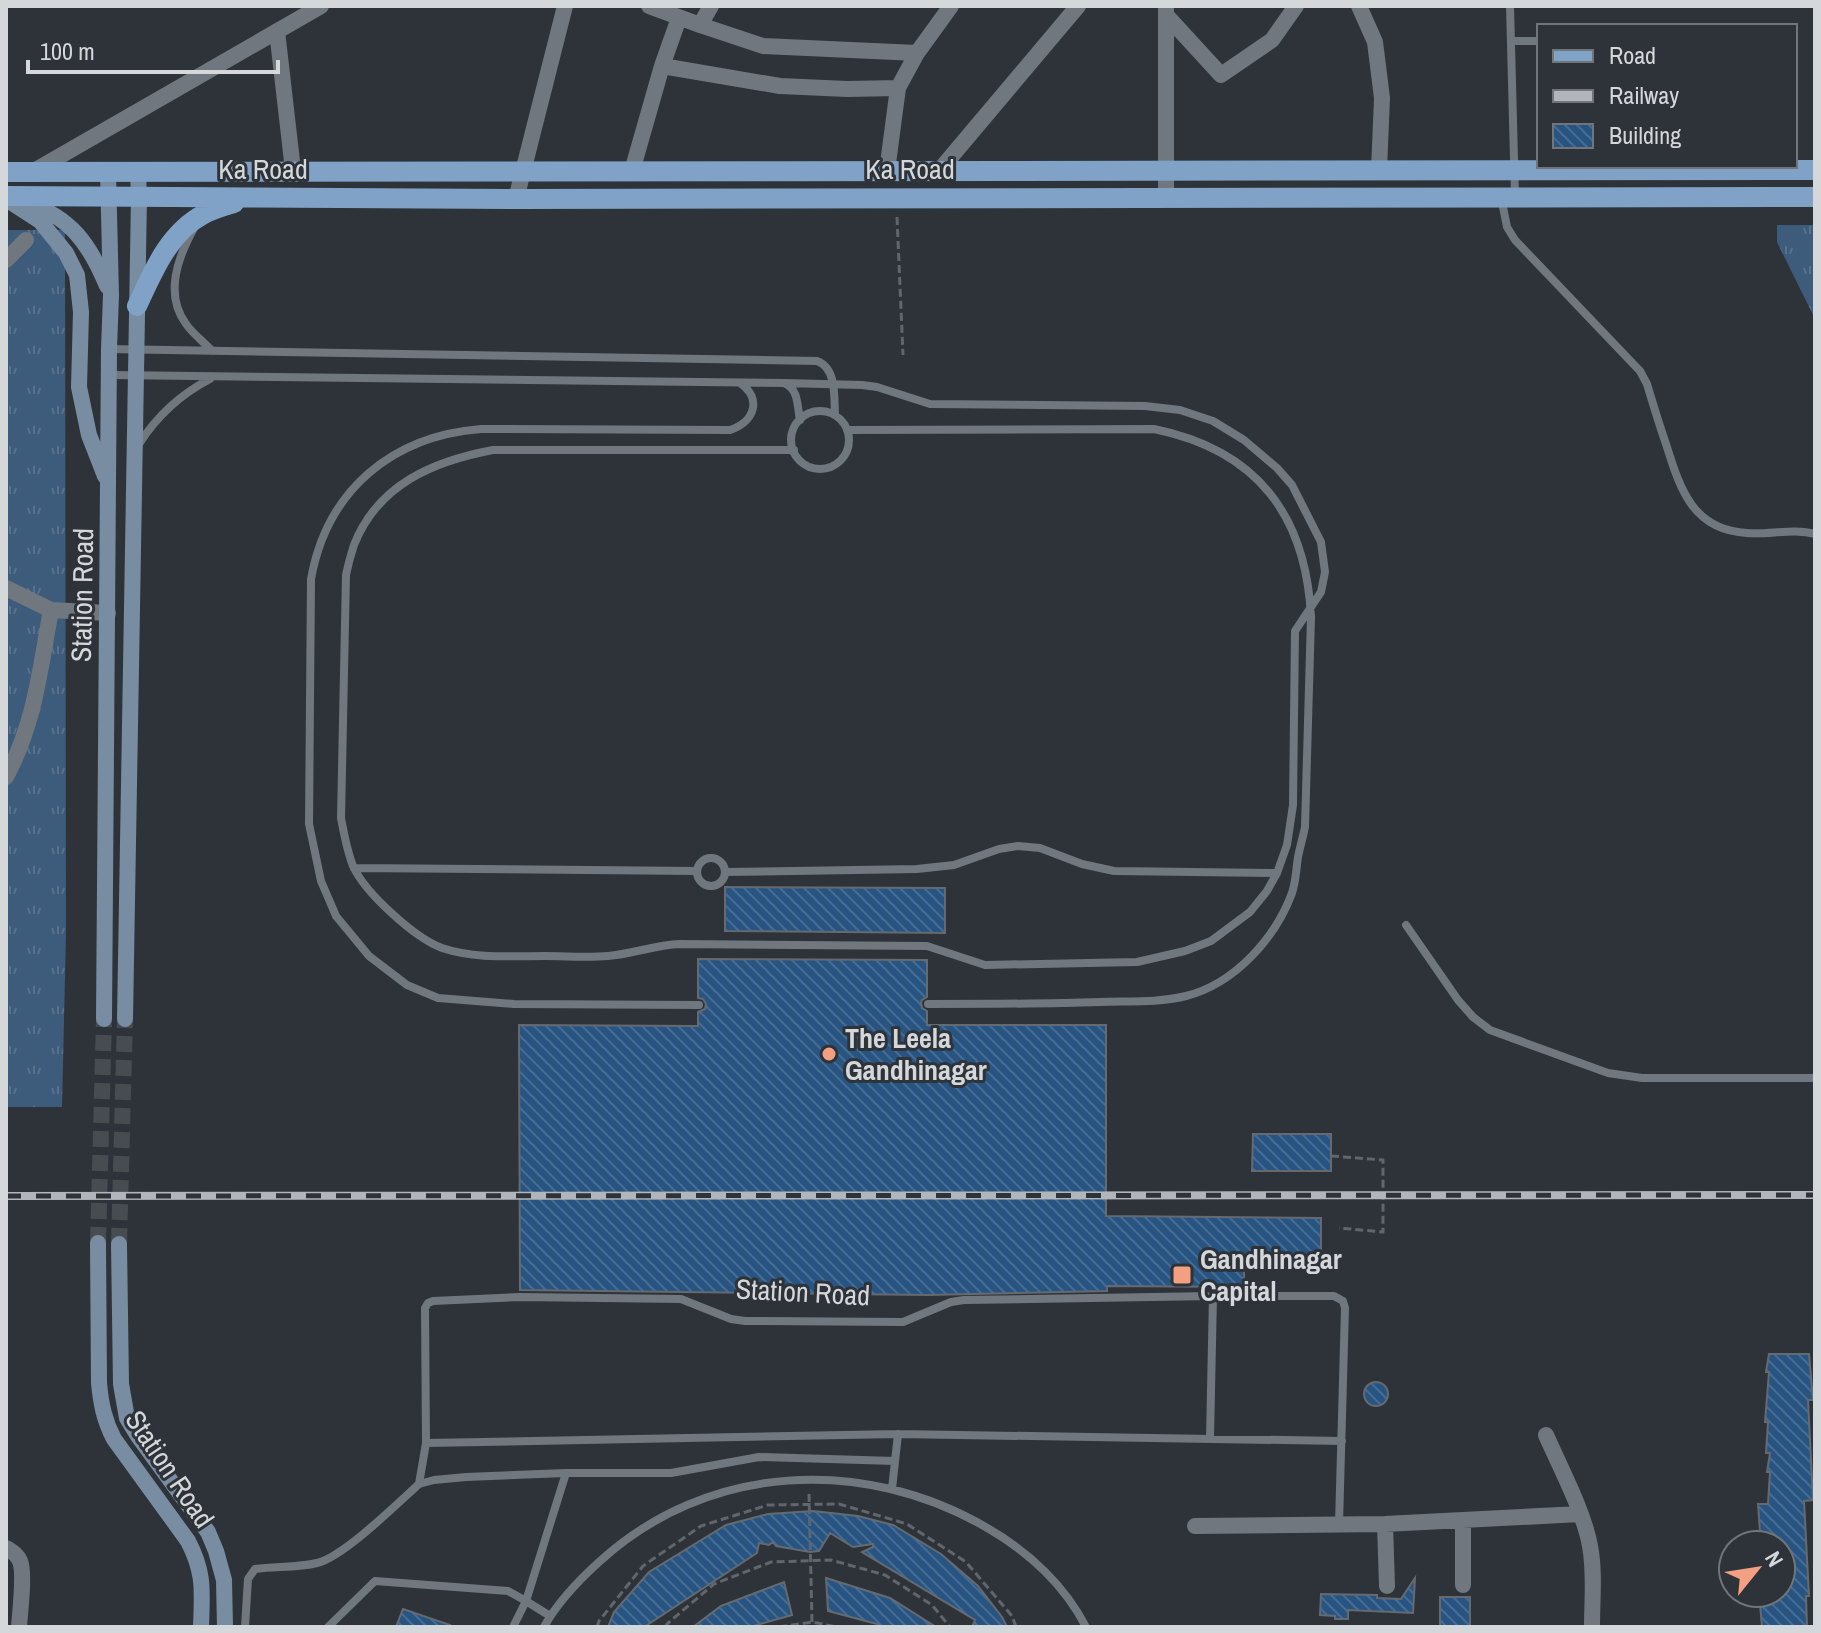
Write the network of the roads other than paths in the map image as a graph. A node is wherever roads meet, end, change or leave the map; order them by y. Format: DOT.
graph roads {
  1 [pos="321,6"];
  2 [pos="565,6"];
  3 [pos="649,6"];
  4 [pos="711,6"];
  5 [pos="951,6"];
  6 [pos="1078,6"];
  7 [pos="1296,6"];
  8 [pos="1359,6"];
  9 [pos="1510,6"];
  10 [pos="1166,11"];
  11 [pos="679,18"];
  12 [pos="700,25"];
  13 [pos="277,31"];
  14 [pos="1511,41"];
  15 [pos="1537,41"];
  16 [pos="917,53"];
  17 [pos="662,66"];
  18 [pos="898,88"];
  19 [pos="293,170"];
  20 [pos="1379,170"];
  21 [pos="1815,170"];
  22 [pos="523,171"];
  23 [pos="632,171"];
  24 [pos="887,171"];
  25 [pos="939,171"];
  26 [pos="1166,171"];
  27 [pos="1514,171"];
  28 [pos="6,172"];
  29 [pos="34,172"];
  30 [pos="108,172"];
  31 [pos="138,172"];
  32 [pos="6,197"];
  33 [pos="139,197"];
  34 [pos="249,197"];
  35 [pos="1166,197"];
  36 [pos="1508,197"];
  37 [pos="1815,197"];
  38 [pos="109,198"];
  39 [pos="516,199"];
  40 [pos="203,214"];
  41 [pos="26,240"];
  42 [pos="6,260"];
  43 [pos="111,295"];
  44 [pos="137,306"];
  45 [pos="109,349"];
  46 [pos="136,350"];
  47 [pos="212,351"];
  48 [pos="110,375"];
  49 [pos="136,376"];
  50 [pos="215,377"];
  51 [pos="740,383"];
  52 [pos="784,383"];
  53 [pos="833,384"];
  54 [pos="835,415"];
  55 [pos="800,420"];
  56 [pos="847,430"];
  57 [pos="794,450"];
  58 [pos="134,452"];
  59 [pos="109,485"];
  60 [pos="1815,534"];
  61 [pos="6,588"];
  62 [pos="51,610"];
  63 [pos="108,613"];
  64 [pos="6,777"];
  65 [pos="354,868"];
  66 [pos="696,871"];
  67 [pos="725,872"];
  68 [pos="1277,873"];
  69 [pos="1406,925"];
  70 [pos="928,1004"];
  71 [pos="699,1005"];
  72 [pos="104,1019"];
  73 [pos="125,1019"];
  74 [pos="1815,1078"];
  75 [pos="98,1243"];
  76 [pos="119,1244"];
  77 [pos="1213,1296"];
  78 [pos="898,1434"];
  79 [pos="1546,1435"];
  80 [pos="1210,1438"];
  81 [pos="1342,1441"];
  82 [pos="426,1443"];
  83 [pos="895,1461"];
  84 [pos="566,1473"];
  85 [pos="419,1484"];
  86 [pos="892,1489"];
  87 [pos="1580,1514"];
  88 [pos="1463,1520"];
  89 [pos="1339,1524"];
  90 [pos="1385,1524"];
  91 [pos="1195,1526"];
  92 [pos="6,1548"];
  93 [pos="1463,1585"];
  94 [pos="1387,1586"];
  95 [pos="526,1601"];
  96 [pos="550,1616"];
  97 [pos="19,1627"];
  98 [pos="201,1627"];
  99 [pos="225,1627"];
  100 [pos="245,1627"];
  101 [pos="328,1627"];
  102 [pos="513,1627"];
  103 [pos="544,1627"];
  104 [pos="1086,1627"];
  105 [pos="1592,1627"];
  1 -- 13 [label="street"];
  2 -- 22 [label="street"];
  3 -- 11 [label="street"];
  4 -- 12 [label="street"];
  5 -- 16 [label="street"];
  6 -- 25 [label="street"];
  7 -- 10 [label="street"];
  8 -- 20 [label="street"];
  9 -- 14 [label="lane"];
  10 -- 26 [label="street"];
  11 -- 12 [label="street"];
  11 -- 17 [label="street"];
  12 -- 16 [label="street"];
  13 -- 19 [label="street"];
  13 -- 29 [label="street"];
  14 -- 15 [label="lane"];
  14 -- 27 [label="lane"];
  16 -- 18 [label="street"];
  17 -- 18 [label="street"];
  17 -- 23 [label="street"];
  18 -- 24 [label="street"];
  19 -- 22 [label="main road, Ka Road"];
  19 -- 31 [label="main road, Ka Road"];
  20 -- 26 [label="main road, Ka Road"];
  20 -- 27 [label="main road, Ka Road"];
  21 -- 27 [label="main road, Ka Road"];
  22 -- 23 [label="main road, Ka Road"];
  22 -- 39 [label="street"];
  23 -- 24 [label="main road, Ka Road"];
  24 -- 25 [label="main road, Ka Road"];
  25 -- 26 [label="main road, Ka Road"];
  26 -- 35 [label="street"];
  27 -- 36 [label="lane"];
  28 -- 29 [label="main road, Ka Road"];
  29 -- 30 [label="main road, Ka Road"];
  30 -- 31 [label="main road, Ka Road"];
  30 -- 38 [label="street, Station Road"];
  31 -- 33 [label="street"];
  32 -- 38 [label="main road, Ka Road"];
  32 -- 43 [label="street"];
  32 -- 59 [label="street"];
  33 -- 34 [label="main road, Ka Road"];
  33 -- 38 [label="main road, Ka Road"];
  33 -- 44 [label="street"];
  34 -- 39 [label="main road, Ka Road"];
  34 -- 40 [label="main road"];
  35 -- 36 [label="main road, Ka Road"];
  35 -- 39 [label="main road, Ka Road"];
  36 -- 37 [label="main road, Ka Road"];
  36 -- 60 [label="lane"];
  38 -- 43 [label="street, Station Road"];
  40 -- 44 [label="main road"];
  40 -- 47 [label="lane"];
  41 -- 42 [label="street"];
  43 -- 45 [label="street, Station Road"];
  44 -- 46 [label="street"];
  45 -- 46 [label="lane"];
  45 -- 48 [label="street, Station Road"];
  46 -- 47 [label="lane"];
  46 -- 49 [label="street"];
  47 -- 53 [label="lane"];
  48 -- 49 [label="lane"];
  48 -- 59 [label="street, Station Road"];
  49 -- 50 [label="lane"];
  49 -- 58 [label="street"];
  50 -- 51 [label="lane"];
  50 -- 58 [label="lane"];
  51 -- 52 [label="lane"];
  51 -- 71 [label="lane"];
  52 -- 53 [label="lane"];
  52 -- 55 [label="lane"];
  53 -- 54 [label="lane"];
  53 -- 68 [label="lane"];
  54 -- 55 [label="lane"];
  54 -- 56 [label="lane"];
  55 -- 57 [label="lane"];
  56 -- 57 [label="lane"];
  56 -- 70 [label="lane"];
  57 -- 65 [label="lane"];
  58 -- 73 [label="street"];
  59 -- 63 [label="street, Station Road"];
  61 -- 62 [label="street"];
  62 -- 63 [label="street"];
  62 -- 64 [label="street"];
  63 -- 72 [label="street, Station Road"];
  65 -- 66 [label="lane"];
  65 -- 68 [label="lane"];
  66 -- 67 [label="lane"];
  66 -- 67 [label="lane"];
  67 -- 68 [label="lane"];
  69 -- 74 [label="lane"];
  75 -- 98 [label="street, Station Road"];
  76 -- 99 [label="street"];
  77 -- 80 [label="lane"];
  77 -- 81 [label="lane, Station Road"];
  77 -- 82 [label="lane, Station Road"];
  78 -- 80 [label="lane"];
  78 -- 82 [label="lane"];
  78 -- 83 [label="lane"];
  79 -- 87 [label="street"];
  80 -- 81 [label="lane"];
  81 -- 89 [label="lane"];
  82 -- 85 [label="lane, Station Road"];
  83 -- 84 [label="lane"];
  83 -- 86 [label="lane"];
  84 -- 85 [label="lane"];
  84 -- 95 [label="lane"];
  85 -- 100 [label="lane"];
  86 -- 96 [label="lane"];
  86 -- 104 [label="lane"];
  87 -- 88 [label="street"];
  87 -- 105 [label="street"];
  88 -- 90 [label="street"];
  88 -- 93 [label="street"];
  89 -- 90 [label="street"];
  89 -- 91 [label="street"];
  90 -- 94 [label="street"];
  92 -- 97 [label="street"];
  95 -- 96 [label="lane"];
  95 -- 101 [label="lane"];
  95 -- 102 [label="lane"];
  96 -- 103 [label="lane"];
}
